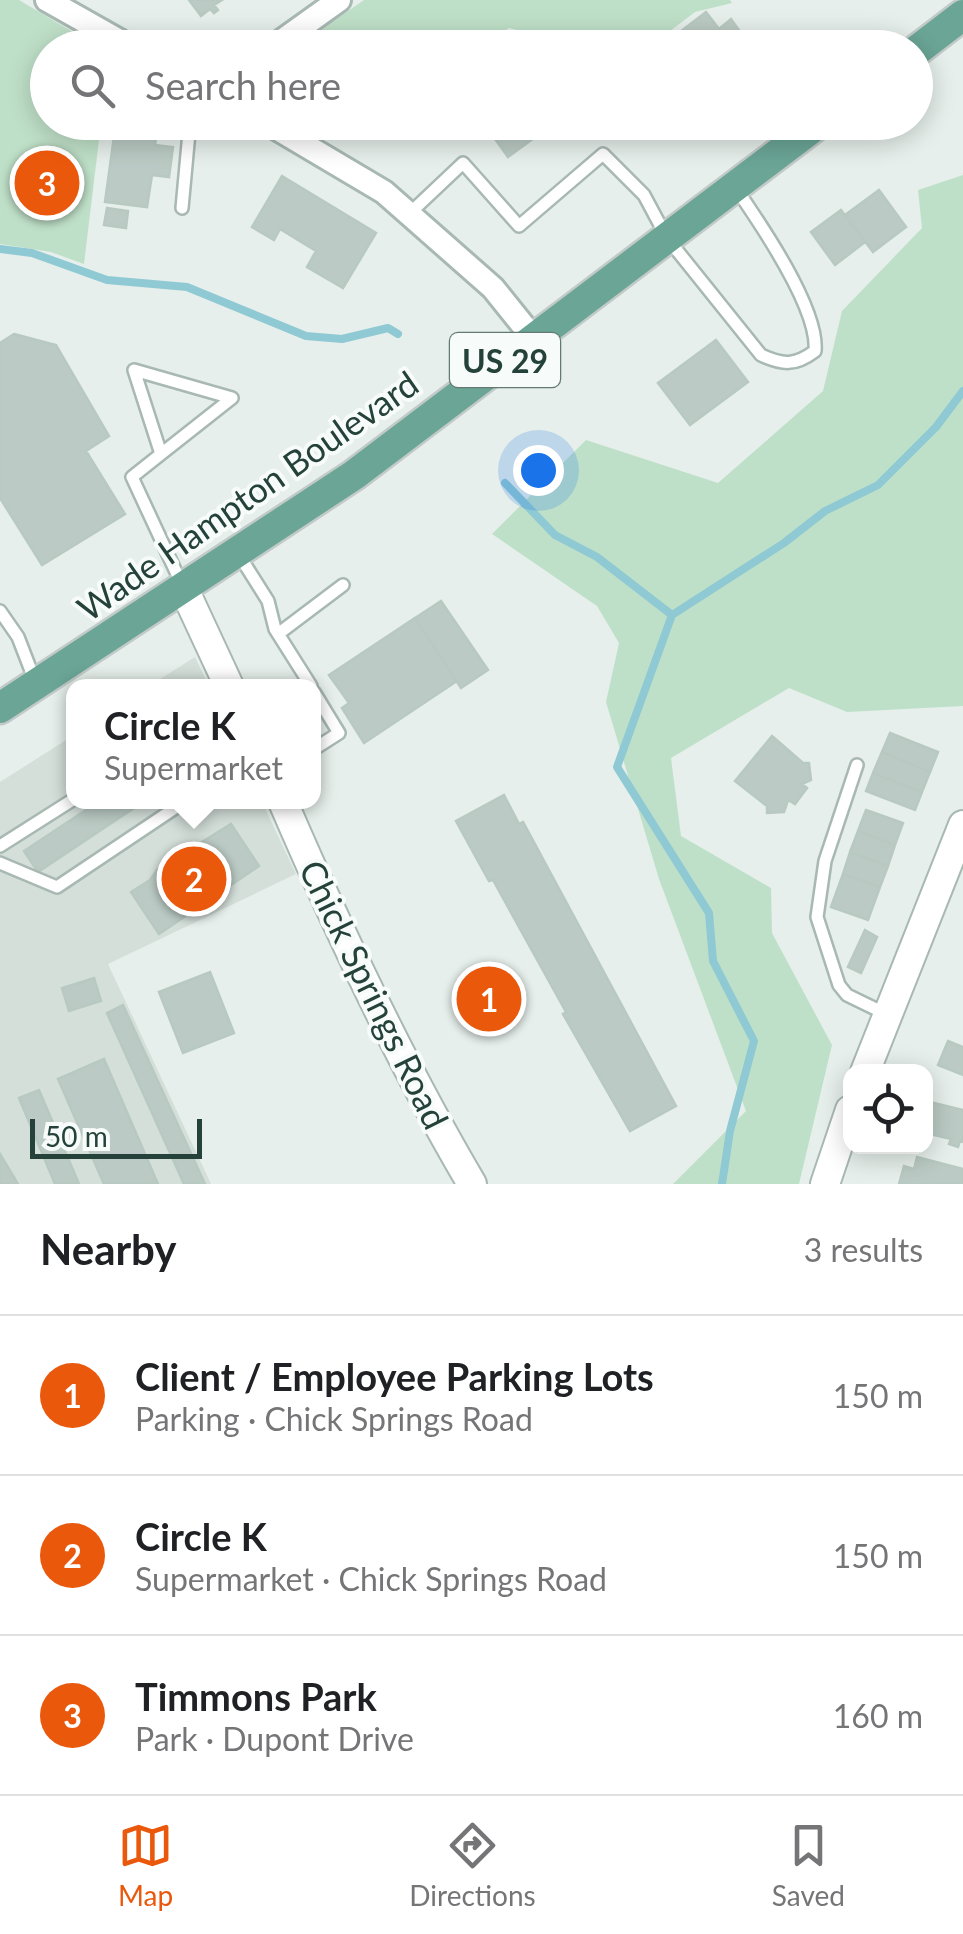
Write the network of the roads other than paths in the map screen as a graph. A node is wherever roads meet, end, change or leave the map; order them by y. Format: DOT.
graph roads {
  1 [pos="47,0"];
  2 [pos="339,0"];
  3 [pos="963,15"];
  4 [pos="100,30"];
  5 [pos="297,30"];
  6 [pos="933,38"];
  7 [pos="188,140"];
  8 [pos="296,140"];
  9 [pos="796,140"];
  10 [pos="735,187"];
  11 [pos="182,208"];
  12 [pos="409,214"];
  13 [pos="667,238"];
  14 [pos="534,339"];
  15 [pos="161,454"];
  16 [pos="237,552"];
  17 [pos="343,585"];
  18 [pos="183,587"];
  19 [pos="0,612"];
  20 [pos="278,634"];
  21 [pos="226,679"];
  22 [pos="306,679"];
  23 [pos="36,685"];
  24 [pos="321,703"];
  25 [pos="0,708"];
  26 [pos="321,745"];
  27 [pos="857,766"];
  28 [pos="66,804"];
  29 [pos="174,809"];
  30 [pos="286,809"];
  31 [pos="963,825"];
  32 [pos="0,846"];
  33 [pos="0,862"];
  34 [pos="886,1014"];
  35 [pos="868,1064"];
  36 [pos="843,1131"];
  37 [pos="472,1184"];
  38 [pos="825,1184"];
  1 -- 4 [label="street"];
  2 -- 5 [label="street"];
  3 -- 6 [label="main road"];
  7 -- 11 [label="lane"];
  8 -- 12 [label="street"];
  9 -- 10 [label="main road, Wade Hampton Boulevard / US 29"];
  10 -- 13 [label="main road, Wade Hampton Boulevard / US 29"];
  10 -- 13 [label="lane"];
  12 -- 13 [label="lane"];
  12 -- 14 [label="street"];
  13 -- 14 [label="main road, Wade Hampton Boulevard / US 29"];
  14 -- 16 [label="main road, Wade Hampton Boulevard / US 29"];
  15 -- 15 [label="lane"];
  15 -- 18 [label="lane"];
  16 -- 18 [label="main road, Wade Hampton Boulevard / US 29"];
  16 -- 20 [label="lane"];
  17 -- 20 [label="lane"];
  18 -- 21 [label="street"];
  18 -- 23 [label="main road, Wade Hampton Boulevard / US 29"];
  19 -- 23 [label="lane"];
  20 -- 22 [label="lane"];
  23 -- 25 [label="main road, Wade Hampton Boulevard / US 29"];
  24 -- 26 [label="lane"];
  27 -- 34 [label="lane"];
  28 -- 32 [label="lane"];
  29 -- 33 [label="lane"];
  30 -- 37 [label="street, Chick Springs Road"];
  31 -- 34 [label="street"];
  34 -- 35 [label="street"];
  36 -- 38 [label="street"];
}
